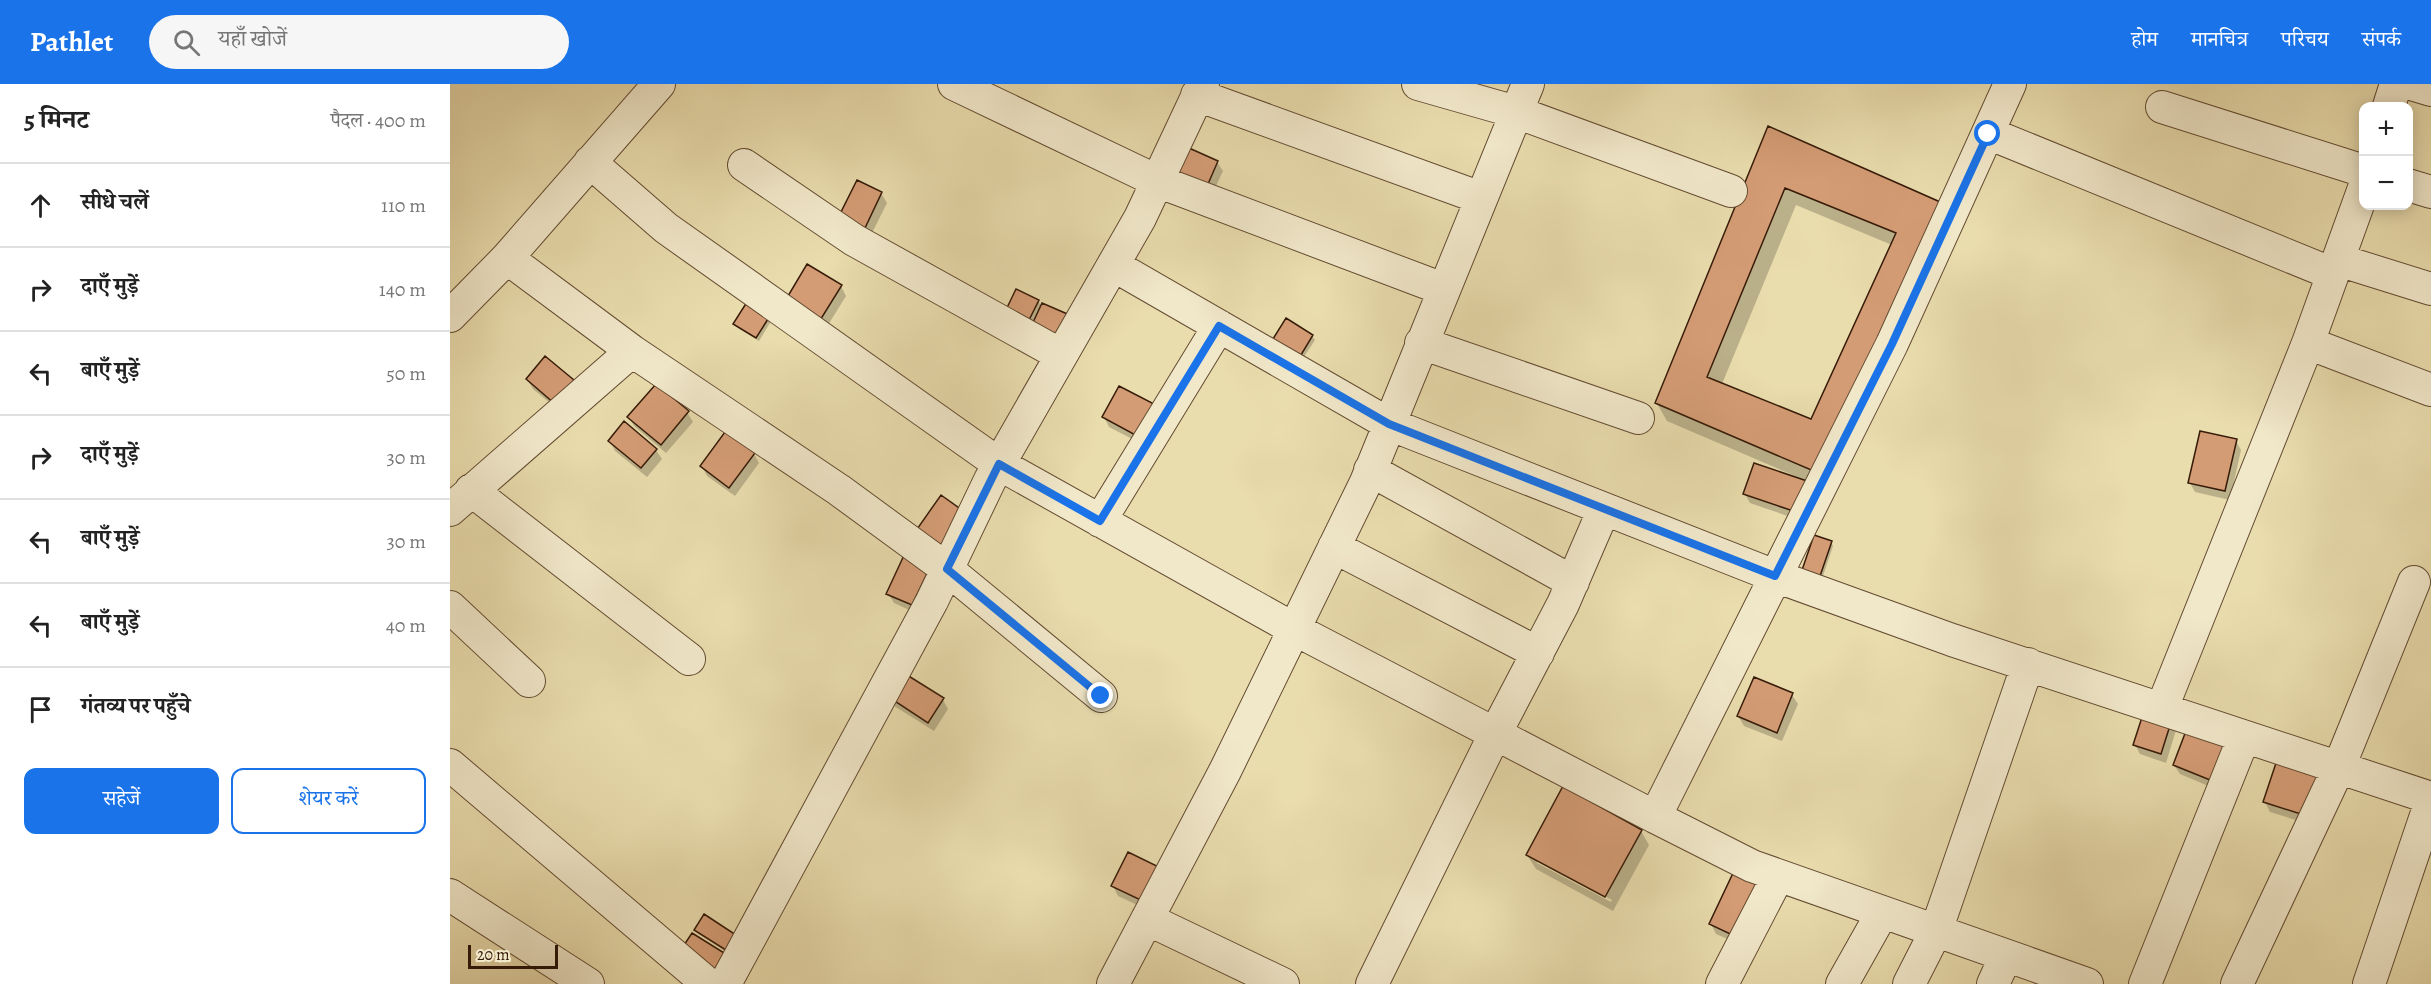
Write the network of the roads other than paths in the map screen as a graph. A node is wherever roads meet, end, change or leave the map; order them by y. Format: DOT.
graph roads {
  1 [pos="658,84"];
  2 [pos="954,84"];
  3 [pos="1418,84"];
  4 [pos="2010,84"];
  5 [pos="2396,84"];
  6 [pos="2411,84"];
  7 [pos="1200,90"];
  8 [pos="2431,90"];
  9 [pos="1522,98"];
  10 [pos="2390,102"];
  11 [pos="2162,107"];
  12 [pos="1988,134"];
  13 [pos="590,162"];
  14 [pos="744,165"];
  15 [pos="2359,169"];
  16 [pos="1157,181"];
  17 [pos="2413,186"];
  18 [pos="1731,191"];
  19 [pos="2431,192"];
  20 [pos="1481,198"];
  21 [pos="2359,202"];
  22 [pos="507,258"];
  23 [pos="1113,265"];
  24 [pos="2335,267"];
  25 [pos="1443,289"];
  26 [pos="2431,289"];
  27 [pos="450,316"];
  28 [pos="1219,326"];
  29 [pos="1421,343"];
  30 [pos="2308,343"];
  31 [pos="632,351"];
  32 [pos="1061,355"];
  33 [pos="2431,390"];
  34 [pos="1638,418"];
  35 [pos="1389,424"];
  36 [pos="999,464"];
  37 [pos="1371,470"];
  38 [pos="461,500"];
  39 [pos="1604,509"];
  40 [pos="1100,521"];
  41 [pos="1334,547"];
  42 [pos="947,569"];
  43 [pos="1775,576"];
  44 [pos="1573,582"];
  45 [pos="2414,582"];
  46 [pos="450,607"];
  47 [pos="1294,629"];
  48 [pos="1538,653"];
  49 [pos="689,659"];
  50 [pos="2028,664"];
  51 [pos="529,681"];
  52 [pos="1101,696"];
  53 [pos="2162,708"];
  54 [pos="1495,734"];
  55 [pos="2244,737"];
  56 [pos="450,765"];
  57 [pos="2339,767"];
  58 [pos="2431,799"];
  59 [pos="1655,817"];
  60 [pos="1778,876"];
  61 [pos="450,895"];
  62 [pos="1882,913"];
  63 [pos="1147,919"];
  64 [pos="1936,931"];
  65 [pos="2006,956"];
  66 [pos="588,984"];
  67 [pos="708,984"];
  68 [pos="725,984"];
  69 [pos="1113,984"];
  70 [pos="1283,984"];
  71 [pos="1372,984"];
  72 [pos="1722,984"];
  73 [pos="1842,984"];
  74 [pos="1909,984"];
  75 [pos="1993,984"];
  76 [pos="2087,984"];
  77 [pos="2145,984"];
  78 [pos="2237,984"];
  79 [pos="2369,984"];
  1 -- 13 [label="street"];
  2 -- 16 [label="street"];
  3 -- 9 [label="street"];
  4 -- 12 [label="street"];
  5 -- 10 [label="street"];
  6 -- 8 [label="street"];
  7 -- 16 [label="street"];
  7 -- 20 [label="street"];
  9 -- 18 [label="street"];
  9 -- 20 [label="street"];
  11 -- 15 [label="street"];
  12 -- 24 [label="street"];
  12 -- 43 [label="street"];
  13 -- 22 [label="street"];
  13 -- 36 [label="street"];
  14 -- 32 [label="street"];
  16 -- 23 [label="street"];
  16 -- 25 [label="street"];
  17 -- 19 [label="street"];
  20 -- 25 [label="street"];
  21 -- 24 [label="street"];
  22 -- 27 [label="street"];
  22 -- 31 [label="street"];
  23 -- 28 [label="street"];
  23 -- 32 [label="street"];
  24 -- 26 [label="street"];
  24 -- 30 [label="street"];
  25 -- 29 [label="street"];
  28 -- 35 [label="street"];
  28 -- 40 [label="street"];
  29 -- 34 [label="street"];
  29 -- 35 [label="street"];
  30 -- 33 [label="street"];
  30 -- 53 [label="street"];
  31 -- 38 [label="street"];
  31 -- 42 [label="street"];
  32 -- 36 [label="street"];
  35 -- 37 [label="street"];
  35 -- 39 [label="street"];
  36 -- 40 [label="street"];
  36 -- 42 [label="street"];
  37 -- 41 [label="street"];
  37 -- 44 [label="street"];
  38 -- 49 [label="street"];
  39 -- 43 [label="street"];
  39 -- 44 [label="street"];
  40 -- 47 [label="street"];
  41 -- 47 [label="street"];
  41 -- 48 [label="street"];
  42 -- 52 [label="street"];
  42 -- 68 [label="street"];
  43 -- 50 [label="street"];
  43 -- 59 [label="street"];
  44 -- 48 [label="street"];
  45 -- 57 [label="street"];
  46 -- 51 [label="street"];
  47 -- 54 [label="street"];
  47 -- 63 [label="street"];
  48 -- 54 [label="street"];
  50 -- 53 [label="street"];
  50 -- 64 [label="street"];
  53 -- 55 [label="street"];
  54 -- 59 [label="street"];
  54 -- 71 [label="street"];
  55 -- 57 [label="street"];
  55 -- 77 [label="street"];
  56 -- 67 [label="street"];
  57 -- 58 [label="street"];
  57 -- 78 [label="street"];
  58 -- 79 [label="street"];
  59 -- 60 [label="street"];
  60 -- 62 [label="street"];
  60 -- 72 [label="street"];
  61 -- 66 [label="street"];
  62 -- 64 [label="street"];
  62 -- 73 [label="street"];
  63 -- 69 [label="street"];
  63 -- 70 [label="street"];
  64 -- 65 [label="street"];
  64 -- 74 [label="street"];
  65 -- 75 [label="street"];
  65 -- 76 [label="street"];
}
